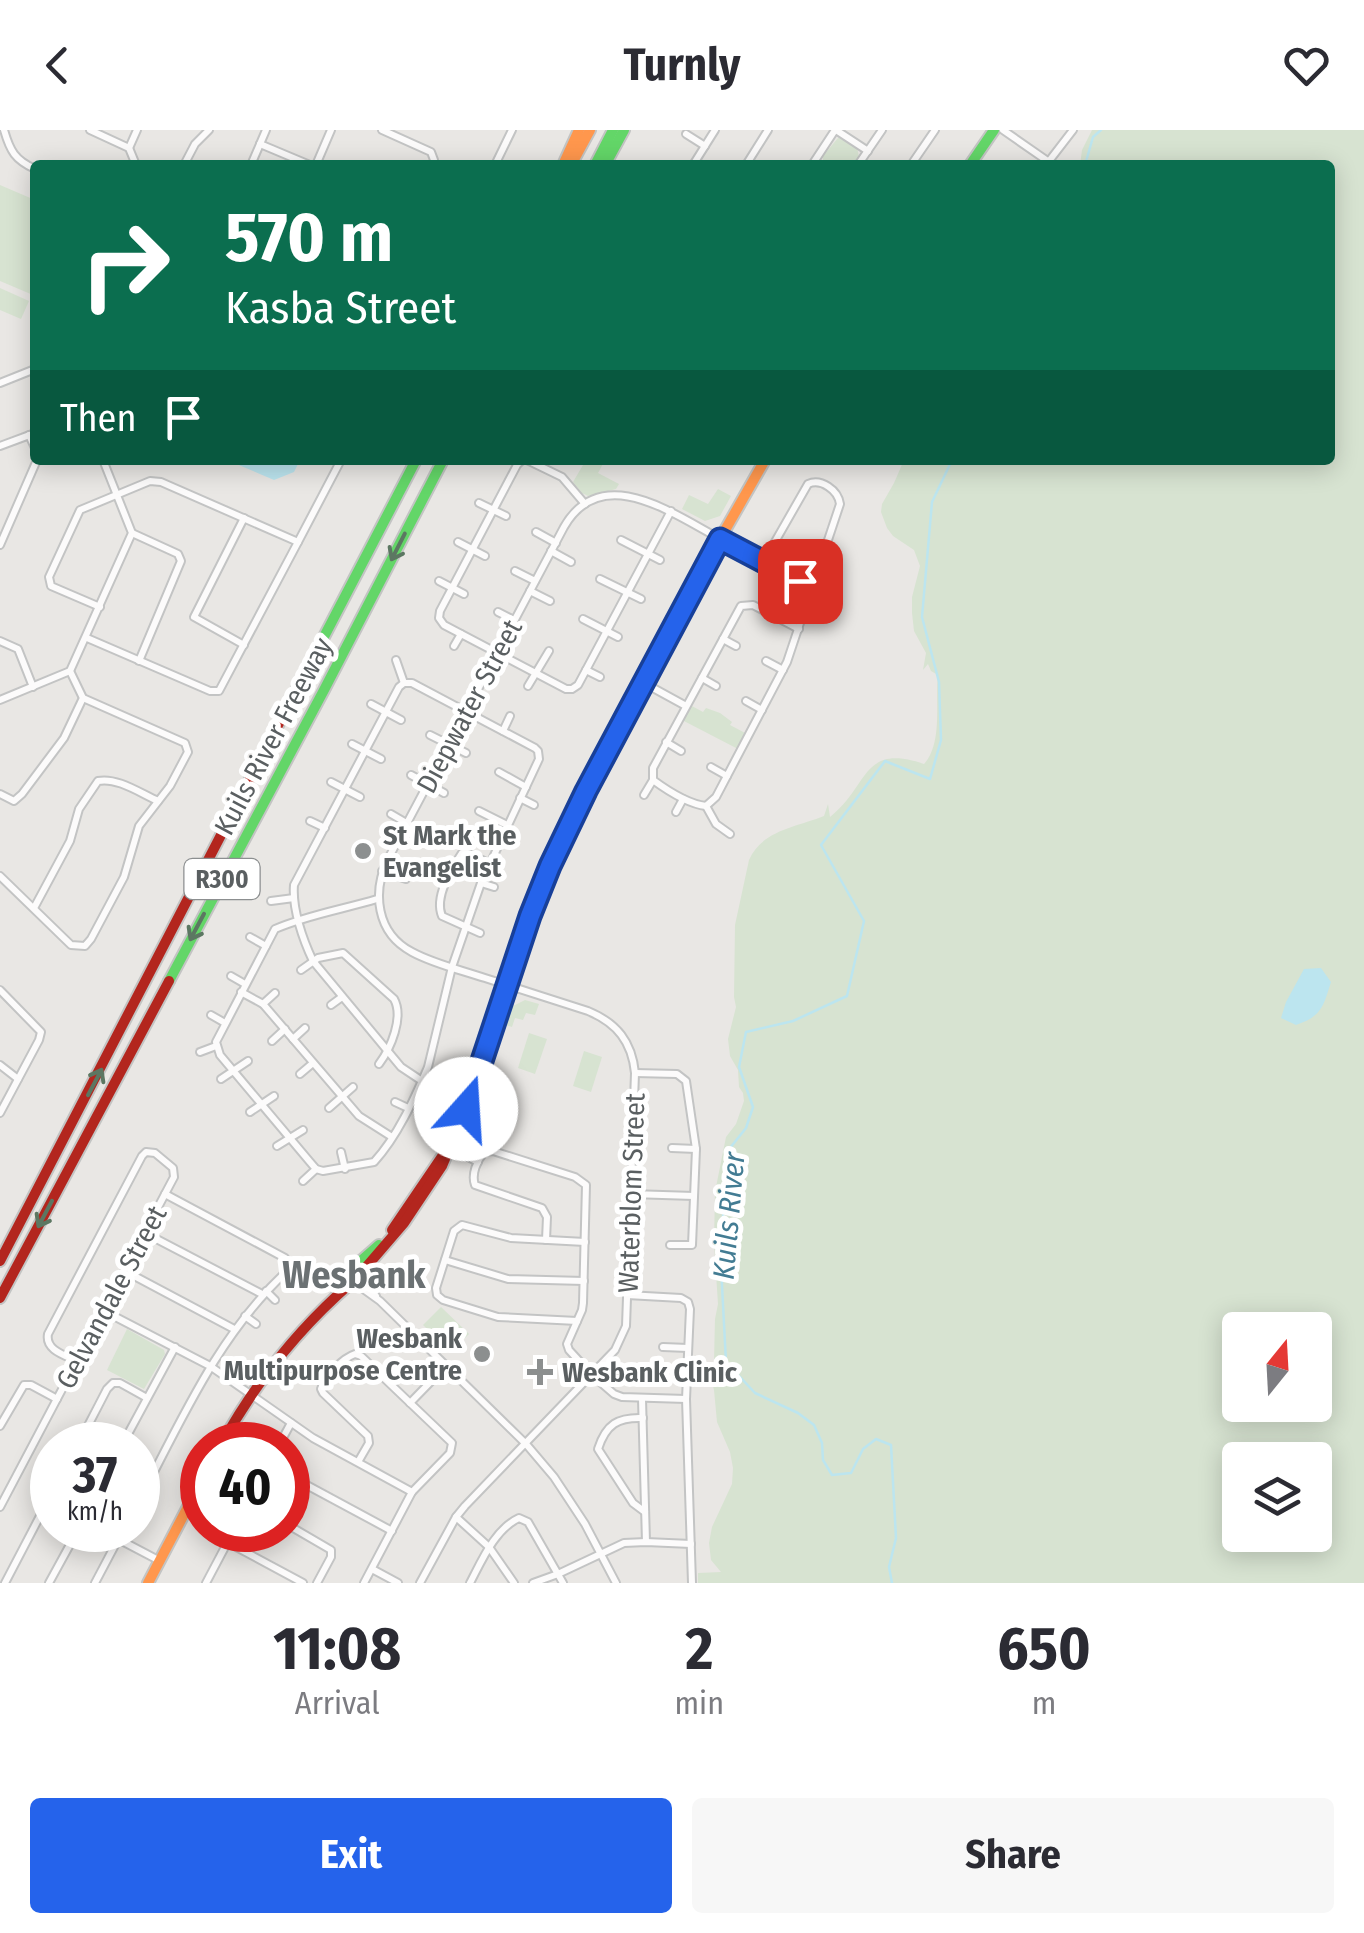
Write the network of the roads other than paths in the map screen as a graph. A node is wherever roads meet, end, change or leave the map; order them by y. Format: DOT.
graph roads {
  1 [pos="4,130"];
  2 [pos="90,130"];
  3 [pos="137,130"];
  4 [pos="209,130"];
  5 [pos="266,130"];
  6 [pos="331,130"];
  7 [pos="382,130"];
  8 [pos="512,130"];
  9 [pos="580,130"];
  10 [pos="590,130"];
  11 [pos="613,130"];
  12 [pos="624,130"];
  13 [pos="715,130"];
  14 [pos="768,130"];
  15 [pos="836,130"];
  16 [pos="882,130"];
  17 [pos="935,130"];
  18 [pos="994,130"];
  19 [pos="1003,130"];
  20 [pos="1073,130"];
  21 [pos="686,134"];
  22 [pos="260,144"];
  23 [pos="705,146"];
  24 [pos="129,148"];
  25 [pos="868,150"];
  26 [pos="289,156"];
  27 [pos="134,160"];
  28 [pos="187,160"];
  29 [pos="253,160"];
  30 [pos="288,160"];
  31 [pos="300,160"];
  32 [pos="316,160"];
  33 [pos="434,160"];
  34 [pos="497,160"];
  35 [pos="565,160"];
  36 [pos="575,160"];
  37 [pos="598,160"];
  38 [pos="608,160"];
  39 [pos="696,160"];
  40 [pos="749,160"];
  41 [pos="817,160"];
  42 [pos="861,160"];
  43 [pos="914,160"];
  44 [pos="973,160"];
  45 [pos="1044,160"];
  46 [pos="1050,160"];
  47 [pos="30,167"];
  48 [pos="30,371"];
  49 [pos="0,383"];
  50 [pos="30,435"];
  51 [pos="0,446"];
  52 [pos="34,465"];
  53 [pos="105,465"];
  54 [pos="339,465"];
  55 [pos="413,465"];
  56 [pos="440,465"];
  57 [pos="516,465"];
  58 [pos="536,465"];
  59 [pos="763,465"];
  60 [pos="117,494"];
  61 [pos="479,503"];
  62 [pos="585,504"];
  63 [pos="493,510"];
  64 [pos="670,512"];
  65 [pos="506,516"];
  66 [pos="244,518"];
  67 [pos="536,532"];
  68 [pos="132,533"];
  69 [pos="720,539"];
  70 [pos="621,540"];
  71 [pos="298,542"];
  72 [pos="458,542"];
  73 [pos="556,542"];
  74 [pos="0,545"];
  75 [pos="472,549"];
  76 [pos="552,551"];
  77 [pos="648,554"];
  78 [pos="486,556"];
  79 [pos="660,560"];
  80 [pos="764,561"];
  81 [pos="571,562"];
  82 [pos="515,571"];
  83 [pos="600,580"];
  84 [pos="439,581"];
  85 [pos="536,582"];
  86 [pos="452,588"];
  87 [pos="808,588"];
  88 [pos="530,591"];
  89 [pos="627,593"];
  90 [pos="464,594"];
  91 [pos="641,599"];
  92 [pos="550,601"];
  93 [pos="100,607"];
  94 [pos="498,612"];
  95 [pos="583,619"];
  96 [pos="515,620"];
  97 [pos="799,629"];
  98 [pos="607,632"];
  99 [pos="460,634"];
  100 [pos="618,637"];
  101 [pos="86,638"];
  102 [pos="723,639"];
  103 [pos="0,641"];
  104 [pos="244,645"];
  105 [pos="454,646"];
  106 [pos="736,646"];
  107 [pos="549,651"];
  108 [pos="498,653"];
  109 [pos="396,660"];
  110 [pos="139,661"];
  111 [pos="766,661"];
  112 [pos="586,670"];
  113 [pos="783,670"];
  114 [pos="70,671"];
  115 [pos="536,673"];
  116 [pos="600,677"];
  117 [pos="702,678"];
  118 [pos="404,683"];
  119 [pos="644,683"];
  120 [pos="528,686"];
  121 [pos="716,686"];
  122 [pos="33,687"];
  123 [pos="82,698"];
  124 [pos="0,700"];
  125 [pos="746,701"];
  126 [pos="371,704"];
  127 [pos="686,706"];
  128 [pos="762,710"];
  129 [pos="466,711"];
  130 [pos="386,712"];
  131 [pos="510,716"];
  132 [pos="401,720"];
  133 [pos="503,731"];
  134 [pos="430,735"];
  135 [pos="666,742"];
  136 [pos="352,744"];
  137 [pos="449,744"];
  138 [pos="366,751"];
  139 [pos="681,751"];
  140 [pos="466,754"];
  141 [pos="380,759"];
  142 [pos="711,767"];
  143 [pos="499,772"];
  144 [pos="410,775"];
  145 [pos="728,776"];
  146 [pos="653,780"];
  147 [pos="331,782"];
  148 [pos="428,784"];
  149 [pos="526,787"];
  150 [pos="346,789"];
  151 [pos="444,793"];
  152 [pos="0,794"];
  153 [pos="644,795"];
  154 [pos="360,797"];
  155 [pos="520,798"];
  156 [pos="683,798"];
  157 [pos="158,802"];
  158 [pos="534,805"];
  159 [pos="706,806"];
  160 [pos="480,811"];
  161 [pos="676,812"];
  162 [pos="391,814"];
  163 [pos="310,821"];
  164 [pos="407,823"];
  165 [pos="506,825"];
  166 [pos="325,828"];
  167 [pos="422,832"];
  168 [pos="730,834"];
  169 [pos="501,837"];
  170 [pos="514,844"];
  171 [pos="293,862"];
  172 [pos="488,864"];
  173 [pos="305,867"];
  174 [pos="382,871"];
  175 [pos="0,876"];
  176 [pos="406,879"];
  177 [pos="481,883"];
  178 [pos="494,887"];
  179 [pos="294,898"];
  180 [pos="377,899"];
  181 [pos="271,900"];
  182 [pos="34,908"];
  183 [pos="299,921"];
  184 [pos="466,928"];
  185 [pos="480,932"];
  186 [pos="250,938"];
  187 [pos="266,946"];
  188 [pos="312,962"];
  189 [pos="452,967"];
  190 [pos="302,970"];
  191 [pos="231,976"];
  192 [pos="506,985"];
  193 [pos="243,988"];
  194 [pos="0,990"];
  195 [pos="275,992"];
  196 [pos="342,996"];
  197 [pos="263,1004"];
  198 [pos="331,1005"];
  199 [pos="211,1015"];
  200 [pos="225,1023"];
  201 [pos="306,1028"];
  202 [pos="285,1030"];
  203 [pos="293,1039"];
  204 [pos="272,1040"];
  205 [pos="216,1046"];
  206 [pos="388,1051"];
  207 [pos="200,1052"];
  208 [pos="248,1061"];
  209 [pos="313,1063"];
  210 [pos="379,1064"];
  211 [pos="0,1065"];
  212 [pos="233,1070"];
  213 [pos="635,1072"];
  214 [pos="300,1074"];
  215 [pos="18,1079"];
  216 [pos="221,1079"];
  217 [pos="422,1081"];
  218 [pos="353,1086"];
  219 [pos="274,1096"];
  220 [pos="341,1096"];
  221 [pos="674,1100"];
  222 [pos="689,1100"];
  223 [pos="395,1102"];
  224 [pos="262,1104"];
  225 [pos="329,1108"];
  226 [pos="408,1108"];
  227 [pos="250,1112"];
  228 [pos="0,1113"];
  229 [pos="302,1130"];
  230 [pos="392,1137"];
  231 [pos="291,1138"];
  232 [pos="278,1146"];
  233 [pos="672,1148"];
  234 [pos="448,1149"];
  235 [pos="696,1150"];
  236 [pos="341,1152"];
  237 [pos="478,1162"];
  238 [pos="316,1169"];
  239 [pos="345,1169"];
  240 [pos="304,1181"];
  241 [pos="165,1194"];
  242 [pos="631,1194"];
  243 [pos="694,1196"];
  244 [pos="145,1232"];
  245 [pos="546,1240"];
  246 [pos="585,1242"];
  247 [pos="670,1246"];
  248 [pos="445,1260"];
  249 [pos="0,1261"];
  250 [pos="124,1271"];
  251 [pos="285,1272"];
  252 [pos="355,1277"];
  253 [pos="294,1281"];
  254 [pos="584,1281"];
  255 [pos="264,1292"];
  256 [pos="627,1295"];
  257 [pos="0,1298"];
  258 [pos="275,1300"];
  259 [pos="104,1310"];
  260 [pos="245,1316"];
  261 [pos="577,1321"];
  262 [pos="256,1324"];
  263 [pos="234,1330"];
  264 [pos="663,1347"];
  265 [pos="175,1348"];
  266 [pos="688,1348"];
  267 [pos="77,1362"];
  268 [pos="210,1366"];
  269 [pos="446,1366"];
  270 [pos="592,1375"];
  271 [pos="249,1394"];
  272 [pos="147,1398"];
  273 [pos="642,1398"];
  274 [pos="57,1399"];
  275 [pos="686,1400"];
  276 [pos="410,1403"];
  277 [pos="643,1418"];
  278 [pos="91,1422"];
  279 [pos="134,1422"];
  280 [pos="234,1422"];
  281 [pos="289,1422"];
  282 [pos="0,1426"];
  283 [pos="310,1434"];
  284 [pos="526,1444"];
  285 [pos="160,1461"];
  286 [pos="358,1462"];
  287 [pos="310,1488"];
  288 [pos="412,1492"];
  289 [pos="0,1506"];
  290 [pos="646,1512"];
  291 [pos="456,1516"];
  292 [pos="180,1522"];
  293 [pos="392,1531"];
  294 [pos="30,1538"];
  295 [pos="310,1538"];
  296 [pos="646,1542"];
  297 [pos="691,1544"];
  298 [pos="489,1547"];
  299 [pos="66,1552"];
  300 [pos="111,1552"];
  301 [pos="143,1552"];
  302 [pos="222,1552"];
  303 [pos="246,1552"];
  304 [pos="601,1554"];
  305 [pos="160,1561"];
  306 [pos="372,1569"];
  307 [pos="558,1574"];
  308 [pos="207,1582"];
  309 [pos="5,1583"];
  310 [pos="50,1583"];
  311 [pos="95,1583"];
  312 [pos="148,1583"];
  313 [pos="303,1583"];
  314 [pos="317,1583"];
  315 [pos="364,1583"];
  316 [pos="398,1583"];
  317 [pos="420,1583"];
  318 [pos="470,1583"];
  319 [pos="514,1583"];
  320 [pos="533,1583"];
  321 [pos="563,1583"];
  322 [pos="616,1583"];
  323 [pos="692,1583"];
  1 -- 47 [label="street"];
  2 -- 24 [label="street"];
  3 -- 24 [label="street"];
  4 -- 28 [label="street"];
  5 -- 22 [label="street"];
  6 -- 32 [label="street"];
  7 -- 33 [label="street"];
  8 -- 34 [label="street"];
  9 -- 35 [label="main road"];
  10 -- 36 [label="main road"];
  11 -- 37 [label="main road"];
  12 -- 38 [label="main road"];
  13 -- 23 [label="street"];
  14 -- 40 [label="street"];
  15 -- 25 [label="street"];
  15 -- 41 [label="street"];
  16 -- 25 [label="street"];
  17 -- 43 [label="street"];
  18 -- 44 [label="main road"];
  19 -- 45 [label="street"];
  20 -- 46 [label="street"];
  21 -- 23 [label="street"];
  22 -- 26 [label="street"];
  22 -- 29 [label="street"];
  23 -- 39 [label="street"];
  24 -- 27 [label="street"];
  25 -- 42 [label="street"];
  26 -- 30 [label="street"];
  26 -- 31 [label="street"];
  48 -- 49 [label="street"];
  50 -- 51 [label="street"];
  52 -- 74 [label="street"];
  53 -- 60 [label="street"];
  54 -- 71 [label="street"];
  249 -- 55 [label="main road, Kuils River Freeway / R300, one-way"];
  56 -- 257 [label="main road, Kuils River Freeway / R300, one-way"];
  57 -- 63 [label="street"];
  58 -- 62 [label="street"];
  59 -- 69 [label="main road"];
  60 -- 66 [label="street"];
  60 -- 68 [label="street"];
  60 -- 93 [label="street"];
  61 -- 63 [label="street"];
  62 -- 64 [label="street"];
  62 -- 73 [label="street, Diepwater Street"];
  63 -- 65 [label="street"];
  63 -- 75 [label="street"];
  64 -- 69 [label="street"];
  64 -- 77 [label="street"];
  66 -- 71 [label="street"];
  66 -- 104 [label="street"];
  67 -- 73 [label="street"];
  68 -- 93 [label="street"];
  68 -- 110 [label="street"];
  69 -- 80 [label="street"];
  69 -- 119 [label="main road"];
  70 -- 77 [label="street"];
  71 -- 104 [label="street"];
  72 -- 75 [label="street"];
  73 -- 76 [label="street, Diepwater Street"];
  75 -- 78 [label="street"];
  75 -- 86 [label="street"];
  76 -- 81 [label="street"];
  76 -- 85 [label="street, Diepwater Street"];
  77 -- 79 [label="street"];
  77 -- 89 [label="street"];
  80 -- 87 [label="street"];
  80 -- 87 [label="street"];
  82 -- 85 [label="street"];
  83 -- 89 [label="street"];
  84 -- 86 [label="street"];
  85 -- 88 [label="street, Diepwater Street"];
  86 -- 90 [label="street"];
  86 -- 99 [label="street"];
  87 -- 97 [label="street"];
  88 -- 92 [label="street"];
  88 -- 96 [label="street, Diepwater Street"];
  89 -- 91 [label="street"];
  89 -- 98 [label="street"];
  93 -- 101 [label="street"];
  94 -- 96 [label="street"];
  95 -- 98 [label="street"];
  96 -- 108 [label="street, Diepwater Street"];
  97 -- 102 [label="street"];
  97 -- 113 [label="street"];
  98 -- 100 [label="street"];
  98 -- 112 [label="street"];
  99 -- 105 [label="street"];
  99 -- 108 [label="street"];
  101 -- 110 [label="street"];
  101 -- 114 [label="street"];
  102 -- 106 [label="street"];
  102 -- 117 [label="street"];
  103 -- 122 [label="street"];
  104 -- 110 [label="street"];
  107 -- 115 [label="street"];
  108 -- 115 [label="street"];
  108 -- 129 [label="street, Diepwater Street"];
  109 -- 118 [label="street"];
  111 -- 113 [label="street"];
  112 -- 115 [label="street"];
  112 -- 116 [label="street"];
  113 -- 128 [label="street"];
  114 -- 122 [label="street"];
  114 -- 123 [label="street"];
  115 -- 120 [label="street"];
  117 -- 121 [label="street"];
  117 -- 127 [label="street"];
  118 -- 129 [label="street"];
  118 -- 130 [label="street"];
  119 -- 127 [label="street"];
  119 -- 192 [label="main road"];
  122 -- 124 [label="street"];
  123 -- 152 [label="street"];
  123 -- 157 [label="street"];
  125 -- 128 [label="street"];
  126 -- 130 [label="street"];
  127 -- 135 [label="street"];
  128 -- 145 [label="street"];
  129 -- 133 [label="street"];
  129 -- 137 [label="street, Diepwater Street"];
  130 -- 132 [label="street"];
  130 -- 138 [label="street"];
  131 -- 133 [label="street"];
  133 -- 149 [label="street"];
  134 -- 137 [label="street"];
  135 -- 139 [label="street"];
  135 -- 146 [label="street"];
  136 -- 138 [label="street"];
  137 -- 140 [label="street"];
  137 -- 148 [label="street, Diepwater Street"];
  138 -- 141 [label="street"];
  138 -- 150 [label="street"];
  142 -- 145 [label="street"];
  143 -- 149 [label="street"];
  144 -- 148 [label="street"];
  145 -- 159 [label="street"];
  146 -- 153 [label="street"];
  146 -- 156 [label="street"];
  147 -- 150 [label="street"];
  148 -- 151 [label="street"];
  148 -- 164 [label="street, Diepwater Street"];
  149 -- 155 [label="street"];
  150 -- 154 [label="street"];
  150 -- 166 [label="street"];
  155 -- 158 [label="street"];
  155 -- 165 [label="street"];
  156 -- 159 [label="street"];
  156 -- 161 [label="street"];
  157 -- 182 [label="street"];
  157 -- 182 [label="street"];
  159 -- 168 [label="street"];
  160 -- 165 [label="street"];
  162 -- 164 [label="street"];
  163 -- 166 [label="street"];
  164 -- 167 [label="street"];
  164 -- 174 [label="street, Diepwater Street"];
  165 -- 169 [label="street"];
  166 -- 173 [label="street"];
  169 -- 170 [label="street"];
  169 -- 172 [label="street"];
  171 -- 173 [label="street"];
  172 -- 177 [label="street"];
  172 -- 184 [label="street"];
  173 -- 179 [label="street"];
  174 -- 176 [label="street"];
  174 -- 180 [label="street, Diepwater Street"];
  175 -- 182 [label="street"];
  177 -- 178 [label="street"];
  177 -- 184 [label="street"];
  179 -- 181 [label="street"];
  179 -- 183 [label="street"];
  180 -- 183 [label="street"];
  180 -- 189 [label="street"];
  183 -- 187 [label="street"];
  183 -- 188 [label="street"];
  184 -- 185 [label="street"];
  184 -- 189 [label="street"];
  186 -- 187 [label="street"];
  187 -- 193 [label="street"];
  188 -- 190 [label="street"];
  188 -- 196 [label="street"];
  188 -- 206 [label="street"];
  189 -- 192 [label="street"];
  189 -- 217 [label="street"];
  191 -- 193 [label="street"];
  192 -- 213 [label="street, Waterblom Street"];
  192 -- 234 [label="main road"];
  193 -- 197 [label="street"];
  193 -- 200 [label="street"];
  194 -- 215 [label="street"];
  195 -- 197 [label="street"];
  196 -- 198 [label="street"];
  196 -- 206 [label="street"];
  197 -- 202 [label="street"];
  199 -- 200 [label="street"];
  200 -- 205 [label="street"];
  201 -- 203 [label="street"];
  202 -- 203 [label="street"];
  202 -- 204 [label="street"];
  203 -- 209 [label="street"];
  205 -- 207 [label="street"];
  205 -- 212 [label="street"];
  206 -- 210 [label="street"];
  206 -- 217 [label="street"];
  208 -- 212 [label="street"];
  209 -- 214 [label="street"];
  209 -- 220 [label="street"];
  211 -- 215 [label="street"];
  212 -- 216 [label="street"];
  212 -- 224 [label="street"];
  213 -- 222 [label="street"];
  213 -- 242 [label="street, Waterblom Street"];
  215 -- 228 [label="street"];
  217 -- 226 [label="street"];
  218 -- 220 [label="street"];
  219 -- 224 [label="street"];
  220 -- 225 [label="street"];
  220 -- 230 [label="street"];
  221 -- 222 [label="street"];
  222 -- 235 [label="street"];
  223 -- 226 [label="street"];
  224 -- 227 [label="street"];
  224 -- 231 [label="street"];
  226 -- 230 [label="street"];
  229 -- 231 [label="street"];
  230 -- 239 [label="street"];
  231 -- 232 [label="street"];
  231 -- 238 [label="street"];
  233 -- 235 [label="street"];
  234 -- 237 [label="street"];
  234 -- 252 [label="main road"];
  235 -- 243 [label="street"];
  236 -- 239 [label="street"];
  237 -- 245 [label="street"];
  237 -- 246 [label="street"];
  238 -- 239 [label="street"];
  238 -- 240 [label="street"];
  241 -- 244 [label="street, Gelvandale Street"];
  241 -- 251 [label="street"];
  241 -- 267 [label="street"];
  242 -- 243 [label="street"];
  242 -- 256 [label="street, Waterblom Street"];
  243 -- 247 [label="street"];
  244 -- 250 [label="street, Gelvandale Street"];
  244 -- 255 [label="street"];
  245 -- 246 [label="street"];
  245 -- 248 [label="street"];
  246 -- 254 [label="street"];
  248 -- 254 [label="street"];
  248 -- 261 [label="street"];
  250 -- 259 [label="street, Gelvandale Street"];
  250 -- 263 [label="street"];
  251 -- 253 [label="street"];
  251 -- 255 [label="street"];
  252 -- 269 [label="street"];
  252 -- 271 [label="main road"];
  254 -- 261 [label="street"];
  255 -- 258 [label="street"];
  255 -- 260 [label="street"];
  256 -- 266 [label="street"];
  256 -- 270 [label="street, Waterblom Street"];
  259 -- 265 [label="street"];
  259 -- 267 [label="street, Gelvandale Street"];
  260 -- 262 [label="street"];
  260 -- 263 [label="street"];
  261 -- 270 [label="street"];
  263 -- 268 [label="street"];
  264 -- 266 [label="street"];
  265 -- 268 [label="street"];
  265 -- 272 [label="street"];
  266 -- 275 [label="street"];
  267 -- 274 [label="street, Gelvandale Street"];
  268 -- 271 [label="street"];
  268 -- 285 [label="street"];
  269 -- 276 [label="street"];
  269 -- 284 [label="street"];
  270 -- 273 [label="street"];
  270 -- 284 [label="street, Waterblom Street"];
  271 -- 280 [label="main road"];
  271 -- 281 [label="street"];
  272 -- 278 [label="street"];
  272 -- 279 [label="street"];
  273 -- 275 [label="street"];
  273 -- 277 [label="street"];
  274 -- 282 [label="street"];
  274 -- 289 [label="street, Gelvandale Street"];
  275 -- 297 [label="street"];
  276 -- 286 [label="street"];
  276 -- 288 [label="street"];
  277 -- 290 [label="street"];
  277 -- 290 [label="street"];
  283 -- 286 [label="street"];
  284 -- 291 [label="street, Waterblom Street"];
  284 -- 304 [label="street"];
  286 -- 288 [label="street"];
  287 -- 293 [label="street"];
  288 -- 293 [label="street"];
  290 -- 296 [label="street"];
  291 -- 298 [label="street"];
  291 -- 317 [label="street, Waterblom Street"];
  292 -- 305 [label="main road"];
  293 -- 306 [label="street"];
  294 -- 309 [label="street"];
  295 -- 314 [label="street"];
  296 -- 297 [label="street"];
  296 -- 304 [label="street"];
  297 -- 323 [label="street"];
  298 -- 307 [label="street"];
  298 -- 318 [label="street"];
  298 -- 319 [label="street"];
  299 -- 310 [label="street"];
  300 -- 311 [label="street"];
  301 -- 305 [label="street"];
  302 -- 308 [label="street"];
  303 -- 313 [label="street"];
  304 -- 307 [label="street"];
  304 -- 322 [label="street"];
  305 -- 312 [label="main road"];
  306 -- 315 [label="street"];
  306 -- 316 [label="street"];
  307 -- 320 [label="street"];
  307 -- 321 [label="street"];
}
